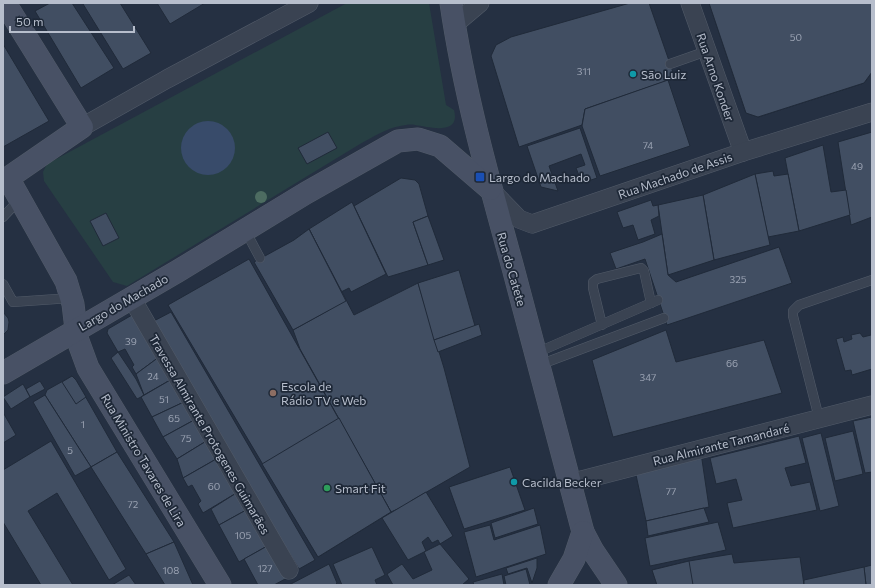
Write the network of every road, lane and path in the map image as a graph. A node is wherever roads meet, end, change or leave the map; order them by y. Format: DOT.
graph roads {
  1 [pos="5,3"];
  2 [pos="309,3"];
  3 [pos="451,3"];
  4 [pos="480,3"];
  5 [pos="690,3"];
  6 [pos="454,25"];
  7 [pos="707,52"];
  8 [pos="670,64"];
  9 [pos="872,112"];
  10 [pos="82,127"];
  11 [pos="743,152"];
  12 [pos="5,179"];
  13 [pos="490,189"];
  14 [pos="19,200"];
  15 [pos="3,217"];
  16 [pos="245,230"];
  17 [pos="260,258"];
  18 [pos="872,280"];
  19 [pos="3,284"];
  20 [pos="132,297"];
  21 [pos="72,301"];
  22 [pos="105,312"];
  23 [pos="664,318"];
  24 [pos="602,325"];
  25 [pos="76,332"];
  26 [pos="54,344"];
  27 [pos="537,359"];
  28 [pos="88,368"];
  29 [pos="3,373"];
  30 [pos="872,405"];
  31 [pos="819,418"];
  32 [pos="570,482"];
  33 [pos="583,532"];
  34 [pos="289,570"];
  35 [pos="220,585"];
  36 [pos="559,585"];
  37 [pos="616,585"];
  1 -- 10 [label="main road"];
  2 -- 10 [label="street, Largo do Machado"];
  3 -- 6 [label="main road, Rua do Catete"];
  4 -- 6 [label="street"];
  5 -- 7 [label="street, Rua Arno Konder"];
  6 -- 13 [label="main road, Rua do Catete"];
  7 -- 8 [label="lane"];
  7 -- 11 [label="street, Rua Arno Konder"];
  9 -- 11 [label="street, Rua Machado de Assis"];
  10 -- 12 [label="main road, Largo do Machado"];
  11 -- 13 [label="street, Rua Machado de Assis"];
  12 -- 14 [label="main road, Largo do Machado"];
  13 -- 16 [label="main road, Largo do Machado"];
  13 -- 27 [label="main road, Rua do Catete"];
  14 -- 15 [label="lane"];
  14 -- 21 [label="main road, Largo do Machado"];
  16 -- 17 [label="lane"];
  16 -- 20 [label="main road, Largo do Machado"];
  18 -- 31 [label="lane"];
  19 -- 21 [label="lane"];
  20 -- 22 [label="main road, Largo do Machado"];
  20 -- 34 [label="street, Travessa Almirante Protogenes Guimarães"];
  21 -- 25 [label="main road, Largo do Machado"];
  21 -- 26 [label="main road"];
  22 -- 25 [label="main road, Largo do Machado"];
  22 -- 28 [label="main road"];
  23 -- 27 [label="lane"];
  24 -- 24 [label="lane"];
  24 -- 27 [label="lane"];
  25 -- 26 [label="main road"];
  25 -- 28 [label="main road, Rua Ministro Tavares de Lira"];
  26 -- 29 [label="main road"];
  27 -- 32 [label="main road, Rua do Catete"];
  28 -- 35 [label="main road, Rua Ministro Tavares de Lira"];
  30 -- 31 [label="street, Rua Almirante Tamandaré"];
  31 -- 32 [label="street, Rua Almirante Tamandaré"];
  32 -- 33 [label="main road, Rua do Catete"];
  33 -- 36 [label="main road"];
  33 -- 37 [label="main road, Rua do Catete"];
}
